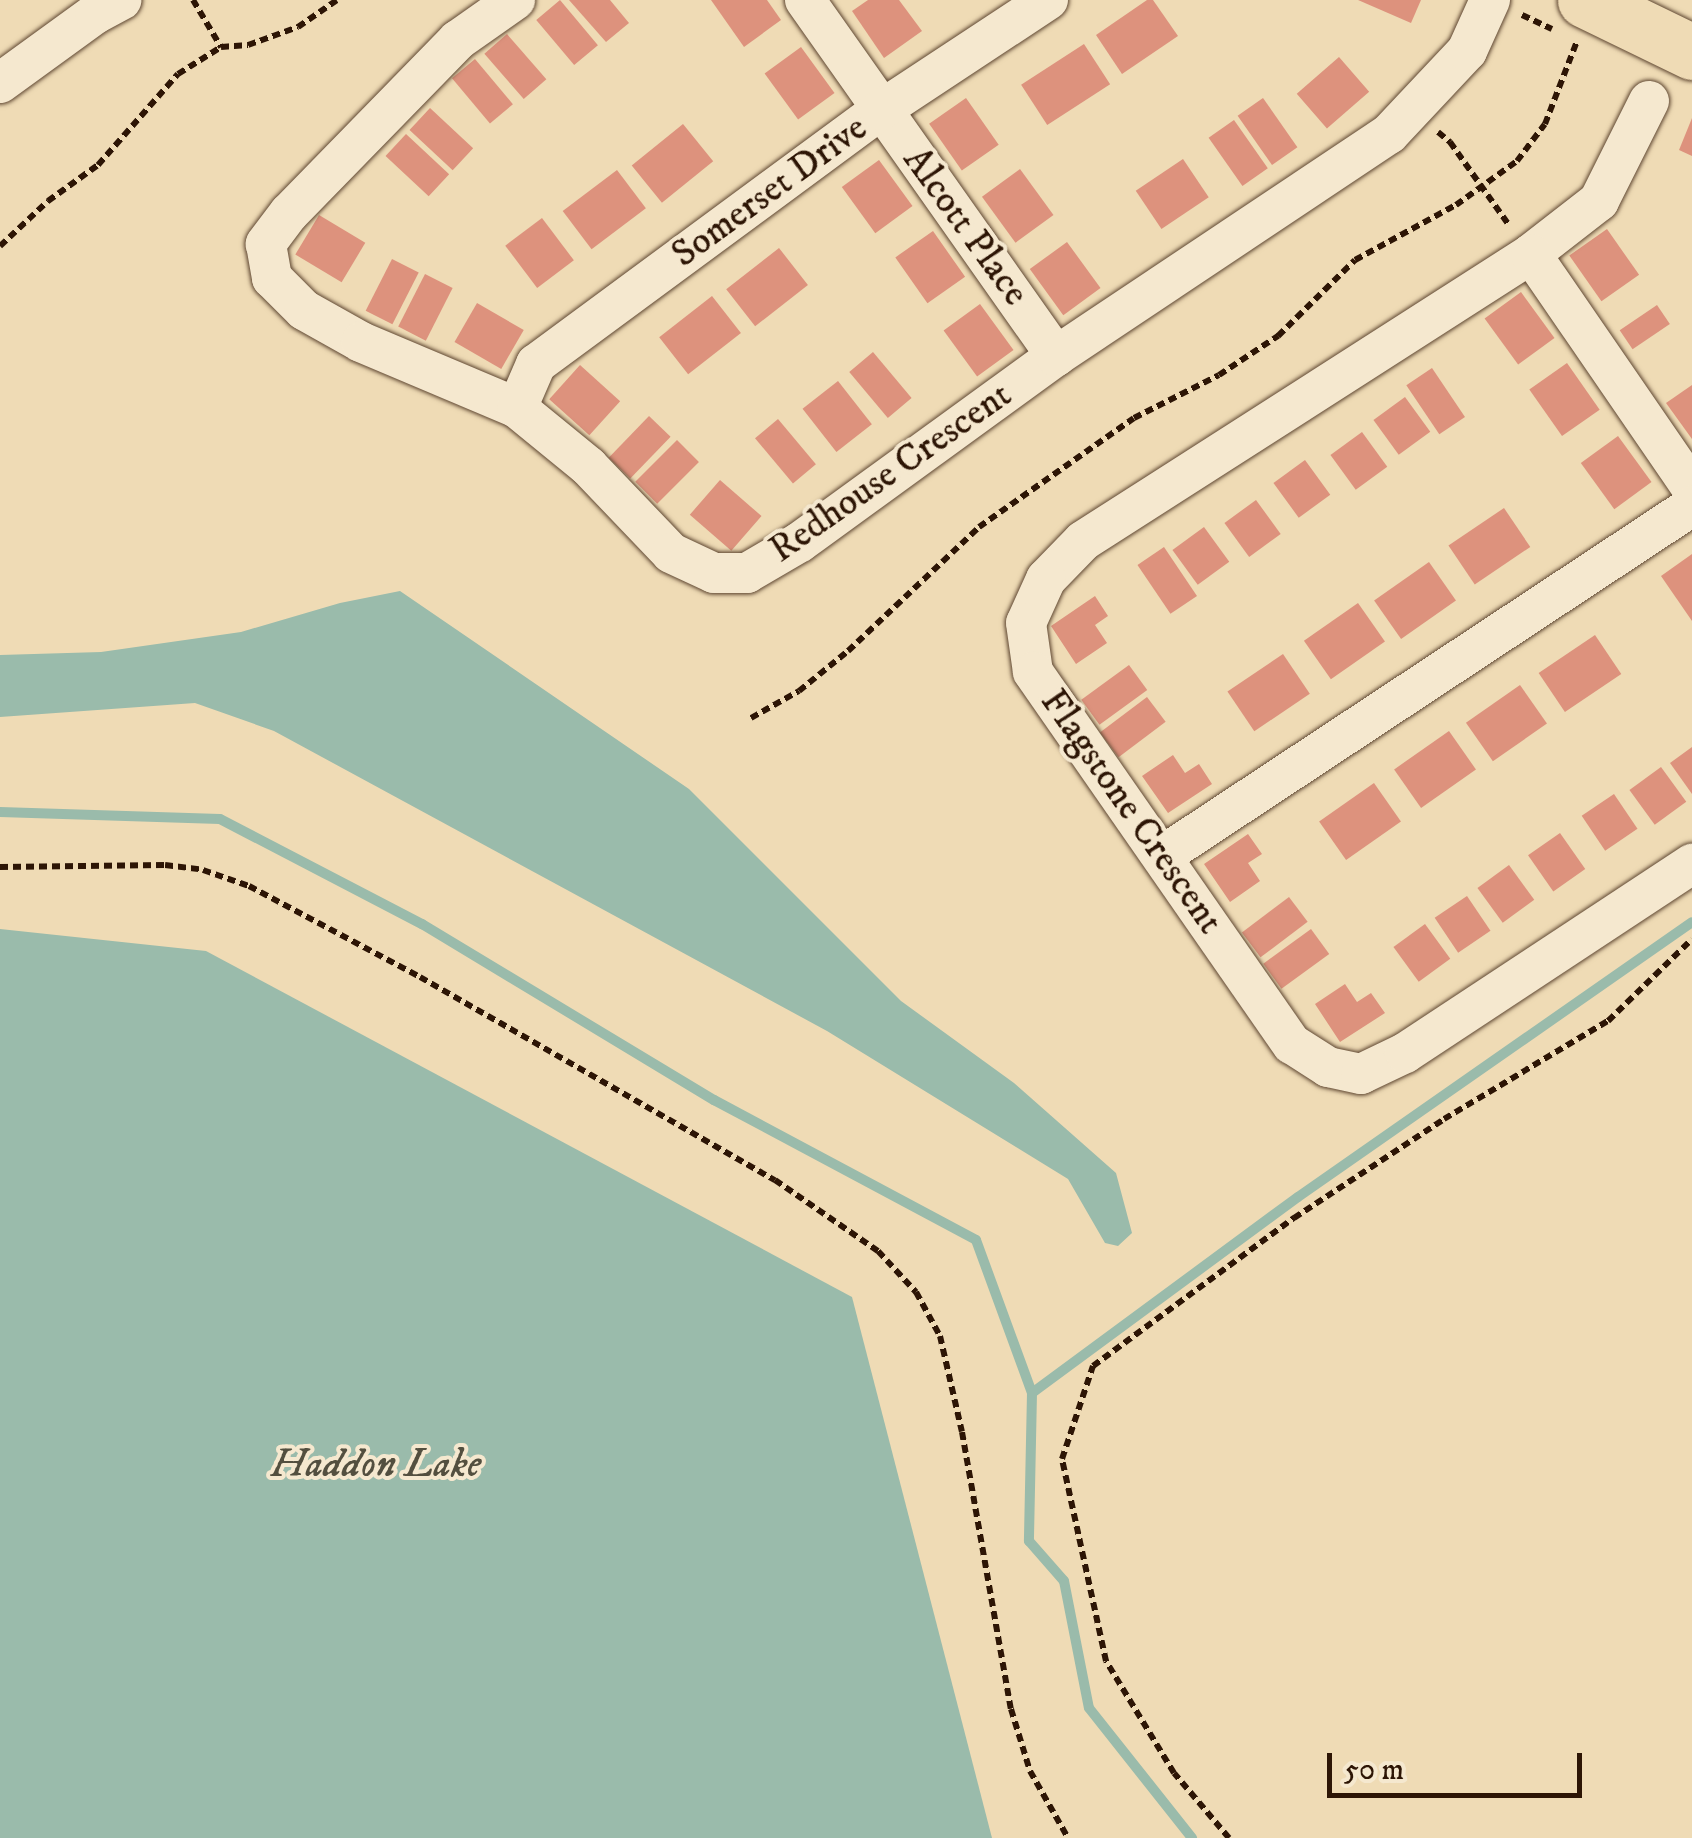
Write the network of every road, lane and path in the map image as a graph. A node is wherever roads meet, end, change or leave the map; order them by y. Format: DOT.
graph roads {
  1 [pos="193,0"];
  2 [pos="337,0"];
  3 [pos="515,0"];
  4 [pos="806,0"];
  5 [pos="1048,0"];
  6 [pos="1490,0"];
  7 [pos="102,5"];
  8 [pos="1581,20"];
  9 [pos="220,47"];
  10 [pos="1692,52"];
  11 [pos="0,83"];
  12 [pos="1649,101"];
  13 [pos="881,110"];
  14 [pos="1411,110"];
  15 [pos="1480,185"];
  16 [pos="0,246"];
  17 [pos="1531,254"];
  18 [pos="1056,356"];
  19 [pos="517,408"];
  20 [pos="1692,488"];
  21 [pos="1692,506"];
  22 [pos="752,718"];
  23 [pos="1162,856"];
  24 [pos="1692,864"];
  25 [pos="0,867"];
  26 [pos="1692,939"];
  27 [pos="1068,1838"];
  28 [pos="1229,1838"];
  1 -- 9 [label="path"];
  2 -- 9 [label="path"];
  3 -- 19 [label="street, Redhouse Crescent"];
  4 -- 13 [label="street, Alcott Place"];
  5 -- 13 [label="street, Somerset Drive"];
  6 -- 14 [label="street, Redhouse Crescent"];
  7 -- 11 [label="street"];
  8 -- 10 [label="main road"];
  8 -- 15 [label="path"];
  9 -- 16 [label="path"];
  12 -- 17 [label="street, Flagstone Crescent"];
  13 -- 18 [label="street, Alcott Place"];
  13 -- 19 [label="street, Somerset Drive"];
  14 -- 15 [label="path"];
  14 -- 18 [label="street, Redhouse Crescent"];
  15 -- 17 [label="path"];
  15 -- 22 [label="path"];
  17 -- 20 [label="street"];
  17 -- 23 [label="street, Flagstone Crescent"];
  18 -- 19 [label="street, Redhouse Crescent"];
  21 -- 23 [label="street"];
  23 -- 24 [label="street, Flagstone Crescent"];
  25 -- 27 [label="path"];
  26 -- 28 [label="path"];
}
